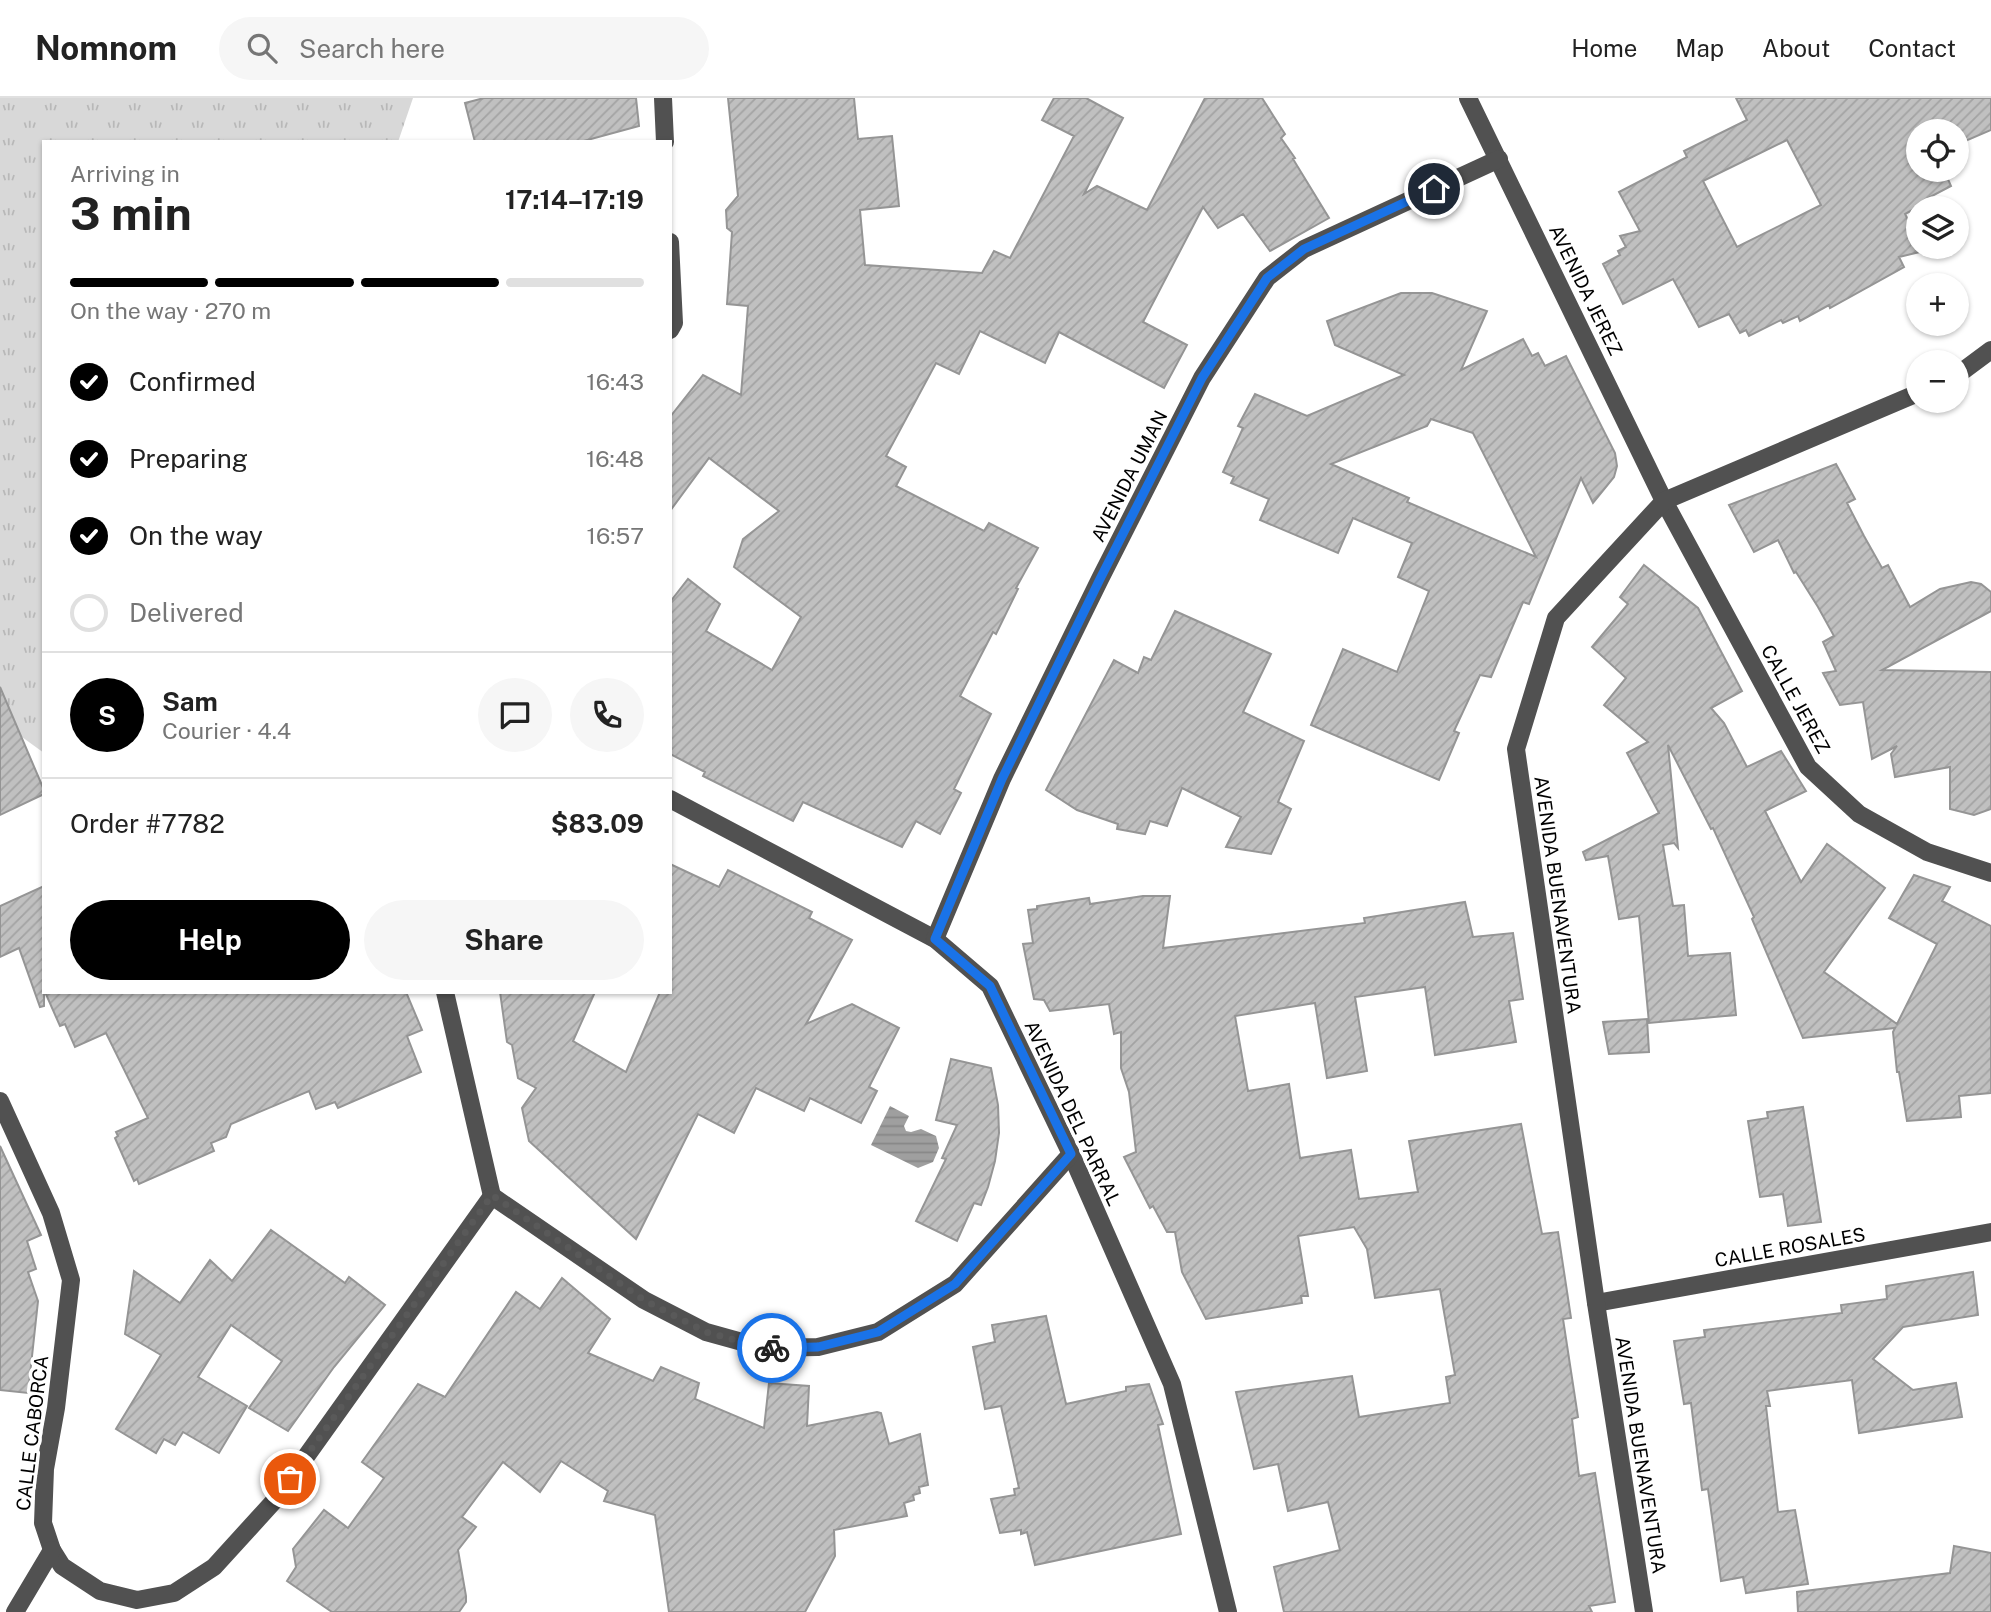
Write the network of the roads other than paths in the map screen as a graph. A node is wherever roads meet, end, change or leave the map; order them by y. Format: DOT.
graph roads {
  1 [pos="663,98"];
  2 [pos="1468,98"];
  3 [pos="665,140"];
  4 [pos="1499,159"];
  5 [pos="672,282"];
  6 [pos="672,326"];
  7 [pos="1991,350"];
  8 [pos="1969,366"];
  9 [pos="1906,398"];
  10 [pos="1664,501"];
  11 [pos="672,800"];
  12 [pos="1991,873"];
  13 [pos="935,939"];
  14 [pos="445,994"];
  15 [pos="0,1101"];
  16 [pos="1071,1154"];
  17 [pos="492,1195"];
  18 [pos="1991,1233"];
  19 [pos="1596,1303"];
  20 [pos="52,1550"];
  21 [pos="15,1612"];
  22 [pos="1228,1612"];
  23 [pos="1644,1612"];
  1 -- 3 [label="street"];
  2 -- 4 [label="street, AVENIDA JEREZ"];
  4 -- 10 [label="street, AVENIDA JEREZ"];
  4 -- 13 [label="street, AVENIDA UMAN"];
  5 -- 6 [label="street"];
  7 -- 8 [label="street"];
  9 -- 10 [label="street, AVENIDA BUENAVENTURA"];
  10 -- 12 [label="street, CALLE JEREZ"];
  10 -- 19 [label="street, AVENIDA BUENAVENTURA"];
  11 -- 13 [label="street, AVENIDA DEL PARRAL"];
  13 -- 16 [label="street, AVENIDA DEL PARRAL"];
  14 -- 17 [label="street"];
  15 -- 20 [label="street, CALLE CABORCA"];
  16 -- 17 [label="street"];
  16 -- 22 [label="street, AVENIDA DEL PARRAL"];
  17 -- 20 [label="street, CALLE CABORCA"];
  18 -- 19 [label="street, CALLE ROSALES"];
  19 -- 23 [label="street, AVENIDA BUENAVENTURA"];
  20 -- 21 [label="street"];
}
